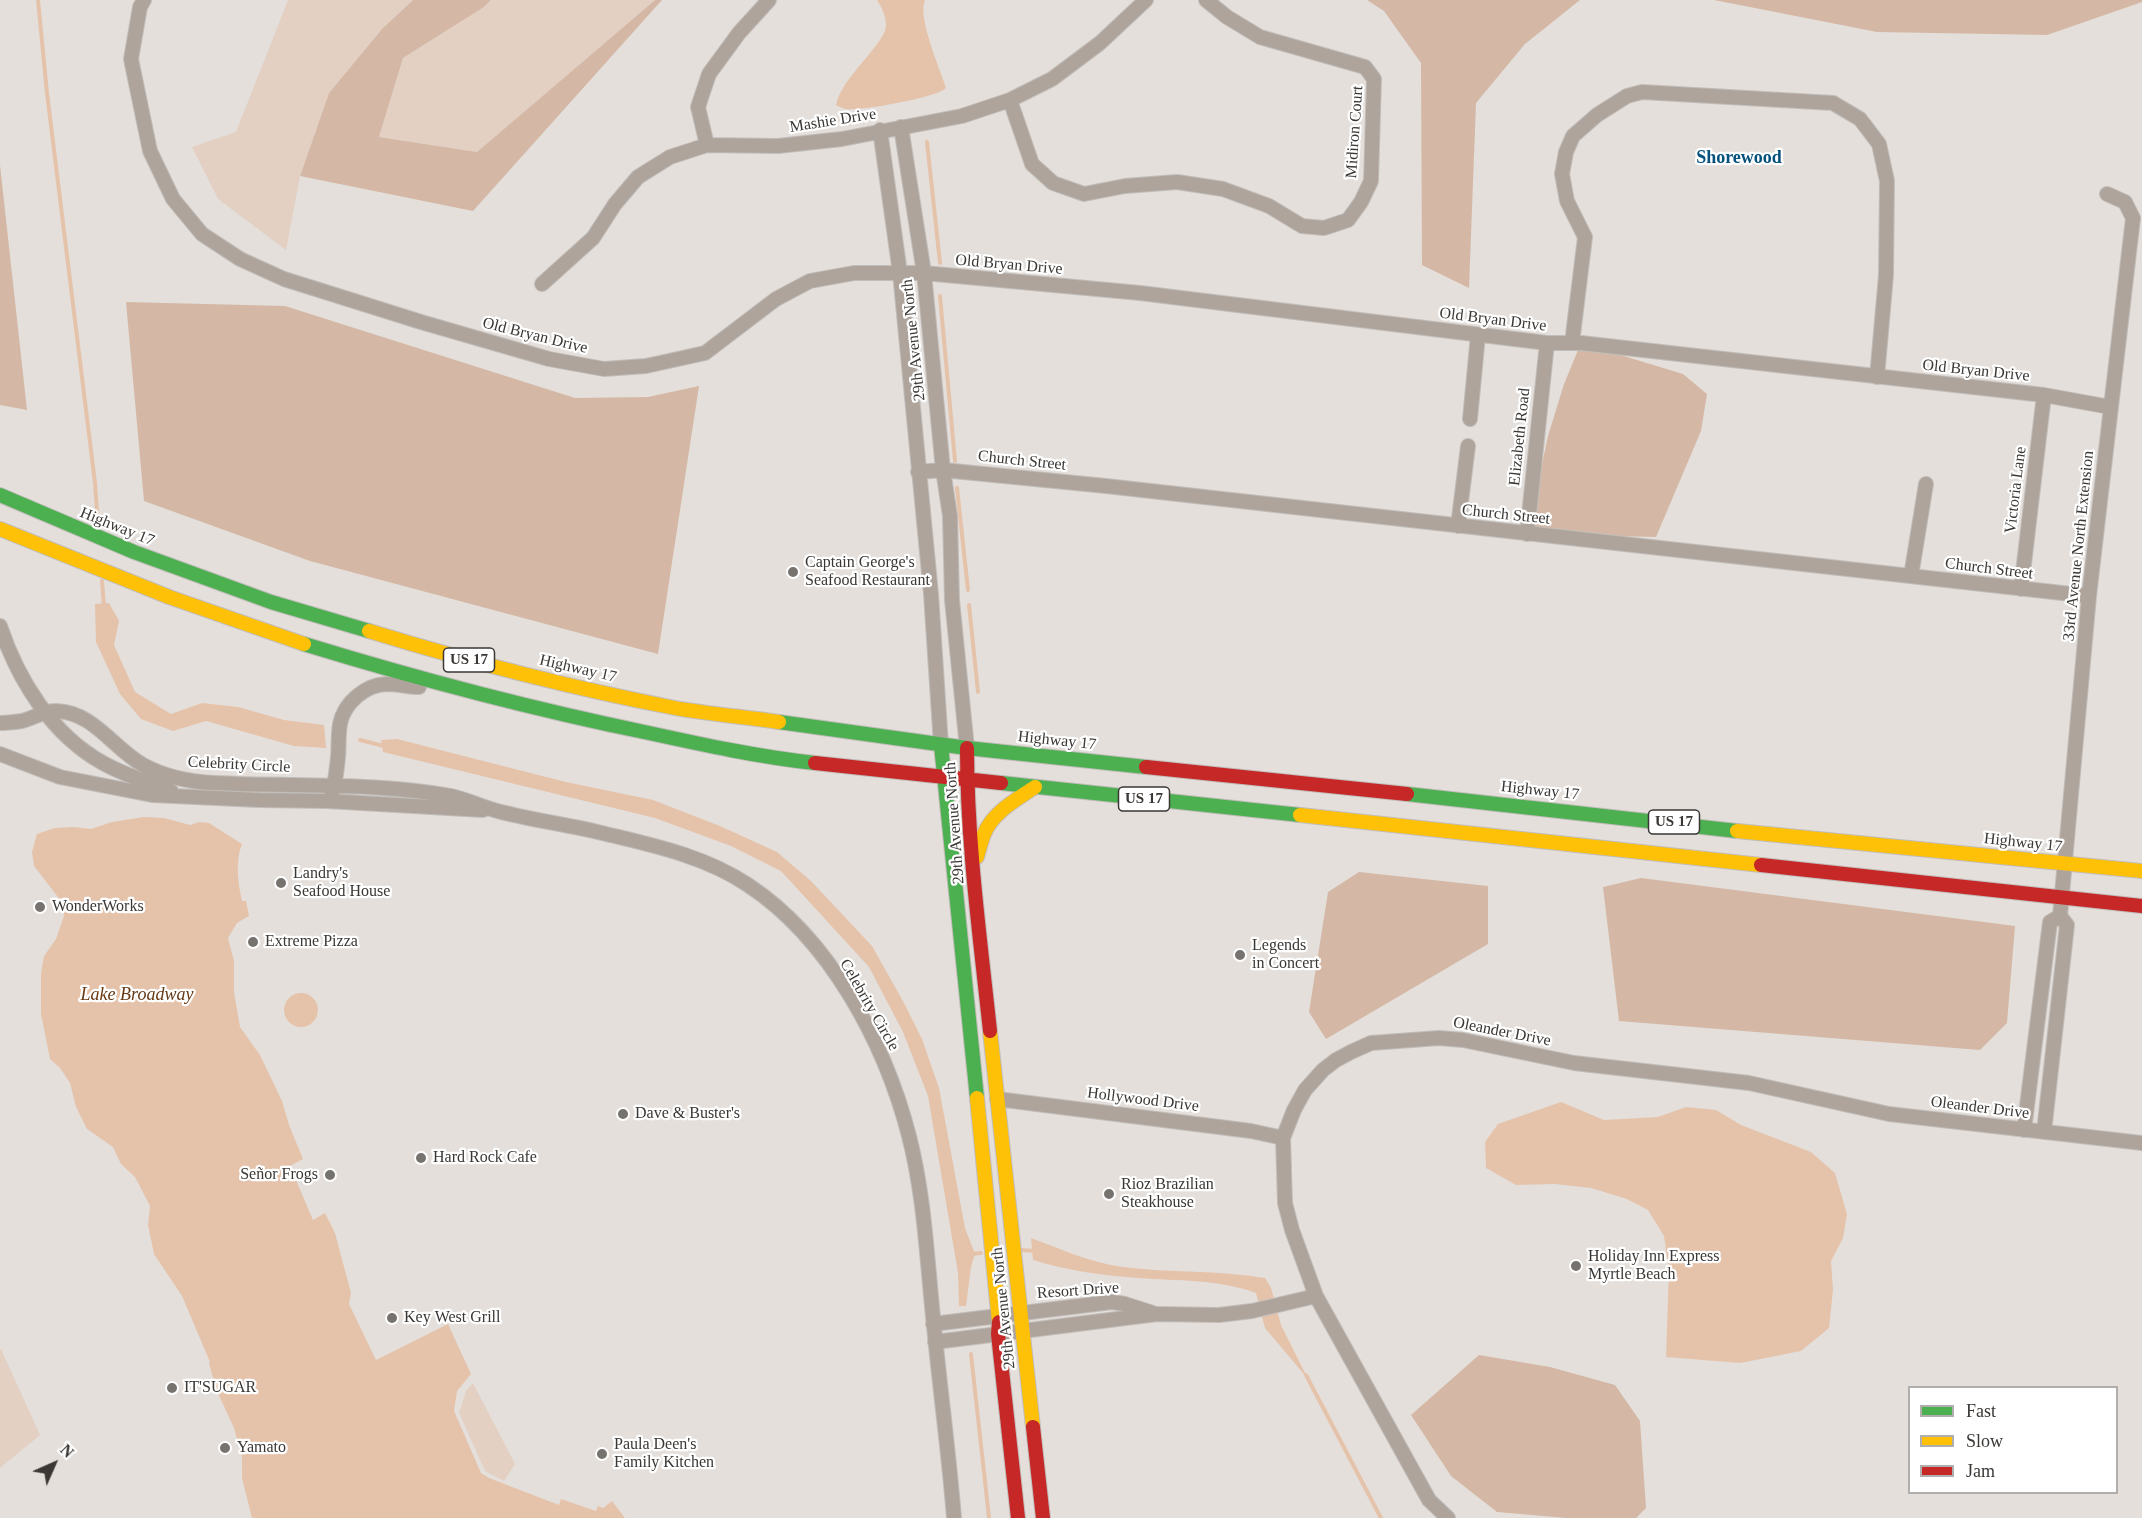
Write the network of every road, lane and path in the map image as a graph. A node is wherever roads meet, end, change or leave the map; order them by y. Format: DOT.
graph roads {
  1 [pos="144,0"];
  2 [pos="769,0"];
  3 [pos="1146,0"];
  4 [pos="1206,0"];
  5 [pos="1010,100"];
  6 [pos="901,127"];
  7 [pos="880,130"];
  8 [pos="707,145"];
  9 [pos="2107,194"];
  10 [pos="900,273"];
  11 [pos="924,273"];
  12 [pos="542,284"];
  13 [pos="1478,335"];
  14 [pos="1547,343"];
  15 [pos="1572,343"];
  16 [pos="1877,376"];
  17 [pos="2044,395"];
  18 [pos="2110,407"];
  19 [pos="1470,419"];
  20 [pos="1468,446"];
  21 [pos="943,470"];
  22 [pos="918,472"];
  23 [pos="1926,484"];
  24 [pos="0,495"];
  25 [pos="1458,526"];
  26 [pos="0,529"];
  27 [pos="1527,534"];
  28 [pos="1911,576"];
  29 [pos="2021,590"];
  30 [pos="2090,596"];
  31 [pos="0,626"];
  32 [pos="459,689"];
  33 [pos="46,712"];
  34 [pos="0,723"];
  35 [pos="941,745"];
  36 [pos="967,748"];
  37 [pos="0,754"];
  38 [pos="943,778"];
  39 [pos="967,780"];
  40 [pos="334,786"];
  41 [pos="1035,787"];
  42 [pos="182,795"];
  43 [pos="327,801"];
  44 [pos="496,810"];
  45 [pos="2064,864"];
  46 [pos="973,871"];
  47 [pos="2142,871"];
  48 [pos="2063,898"];
  49 [pos="2142,906"];
  50 [pos="2060,916"];
  51 [pos="997,1099"];
  52 [pos="2024,1130"];
  53 [pos="2044,1132"];
  54 [pos="1283,1138"];
  55 [pos="2142,1143"];
  56 [pos="1316,1296"];
  57 [pos="1021,1312"];
  58 [pos="1157,1314"];
  59 [pos="999,1315"];
  60 [pos="933,1324"];
  61 [pos="1023,1330"];
  62 [pos="998,1334"];
  63 [pos="935,1342"];
  64 [pos="954,1518"];
  65 [pos="1018,1518"];
  66 [pos="1043,1518"];
  67 [pos="1448,1518"];
  1 -- 10 [label="street, Old Bryan Drive"];
  2 -- 8 [label="street"];
  3 -- 5 [label="street, Mashie Drive"];
  4 -- 5 [label="street, Midiron Court"];
  5 -- 6 [label="street, Mashie Drive"];
  6 -- 7 [label="street, Mashie Drive"];
  6 -- 11 [label="street, 29th Avenue North"];
  7 -- 8 [label="street, Mashie Drive"];
  7 -- 10 [label="street, 29th Avenue North"];
  8 -- 12 [label="street, Mashie Drive"];
  9 -- 18 [label="street, 33rd Avenue North Extension"];
  10 -- 11 [label="street, Old Bryan Drive"];
  10 -- 22 [label="street, 29th Avenue North"];
  11 -- 13 [label="street, Old Bryan Drive"];
  11 -- 21 [label="street, 29th Avenue North"];
  13 -- 14 [label="street, Old Bryan Drive"];
  13 -- 19 [label="street"];
  14 -- 15 [label="street, Old Bryan Drive"];
  14 -- 27 [label="street, Elizabeth Road"];
  15 -- 16 [label="street, Old Bryan Drive"];
  15 -- 16 [label="street"];
  16 -- 17 [label="street, Old Bryan Drive"];
  17 -- 18 [label="street, Old Bryan Drive"];
  17 -- 29 [label="street, Victoria Lane"];
  18 -- 30 [label="street, 33rd Avenue North Extension"];
  20 -- 25 [label="street"];
  21 -- 22 [label="street, Church Street"];
  21 -- 25 [label="street, Church Street"];
  21 -- 36 [label="street, 29th Avenue North"];
  22 -- 35 [label="street, 29th Avenue North"];
  23 -- 28 [label="street"];
  24 -- 35 [label="main road, Highway 17 / US 17"];
  25 -- 27 [label="street, Church Street"];
  26 -- 32 [label="main road, US 17"];
  27 -- 28 [label="street, Church Street"];
  28 -- 29 [label="street, Church Street"];
  29 -- 30 [label="street, Church Street"];
  30 -- 45 [label="street, 33rd Avenue North Extension"];
  31 -- 33 [label="street"];
  32 -- 38 [label="main road, US 17"];
  32 -- 40 [label="street"];
  33 -- 34 [label="street, Celebrity Circle"];
  33 -- 40 [label="street, Celebrity Circle"];
  33 -- 42 [label="street"];
  35 -- 36 [label="main road, Highway 17 / US 17"];
  35 -- 38 [label="main road, 29th Avenue North"];
  36 -- 39 [label="main road, 29th Avenue North"];
  36 -- 45 [label="main road, Highway 17 / US 17"];
  37 -- 42 [label="street, Celebrity Circle"];
  38 -- 39 [label="main road, US 17"];
  38 -- 59 [label="main road, 29th Avenue North"];
  39 -- 41 [label="main road, US 17"];
  39 -- 46 [label="main road, 29th Avenue North"];
  40 -- 43 [label="street"];
  40 -- 44 [label="street, Celebrity Circle"];
  41 -- 46 [label="main road"];
  41 -- 48 [label="main road, US 17"];
  42 -- 43 [label="street, Celebrity Circle"];
  43 -- 44 [label="street, Celebrity Circle"];
  44 -- 60 [label="street, Celebrity Circle"];
  45 -- 47 [label="main road, Highway 17 / US 17"];
  45 -- 48 [label="street, 33rd Avenue North Extension"];
  46 -- 51 [label="main road, 29th Avenue North"];
  48 -- 49 [label="main road, US 17"];
  48 -- 50 [label="street, 33rd Avenue North Extension"];
  50 -- 52 [label="street, 33rd Avenue North Extension"];
  50 -- 53 [label="street, 33rd Avenue North Extension"];
  51 -- 54 [label="street, Hollywood Drive"];
  51 -- 57 [label="main road, 29th Avenue North"];
  52 -- 53 [label="street, Oleander Drive"];
  52 -- 54 [label="street, Oleander Drive"];
  53 -- 55 [label="street, Oleander Drive"];
  54 -- 56 [label="street, Oleander Drive"];
  56 -- 58 [label="street, Resort Drive"];
  56 -- 67 [label="street, Oleander Drive"];
  57 -- 58 [label="street, Resort Drive"];
  57 -- 59 [label="street, Resort Drive"];
  57 -- 61 [label="main road, 29th Avenue North"];
  58 -- 61 [label="street, Resort Drive"];
  59 -- 60 [label="street"];
  59 -- 62 [label="main road, 29th Avenue North"];
  60 -- 63 [label="street, Celebrity Circle"];
  61 -- 62 [label="street, Resort Drive"];
  61 -- 66 [label="main road, 29th Avenue North"];
  62 -- 63 [label="street"];
  62 -- 65 [label="main road, 29th Avenue North"];
  63 -- 64 [label="street, Celebrity Circle"];
}
